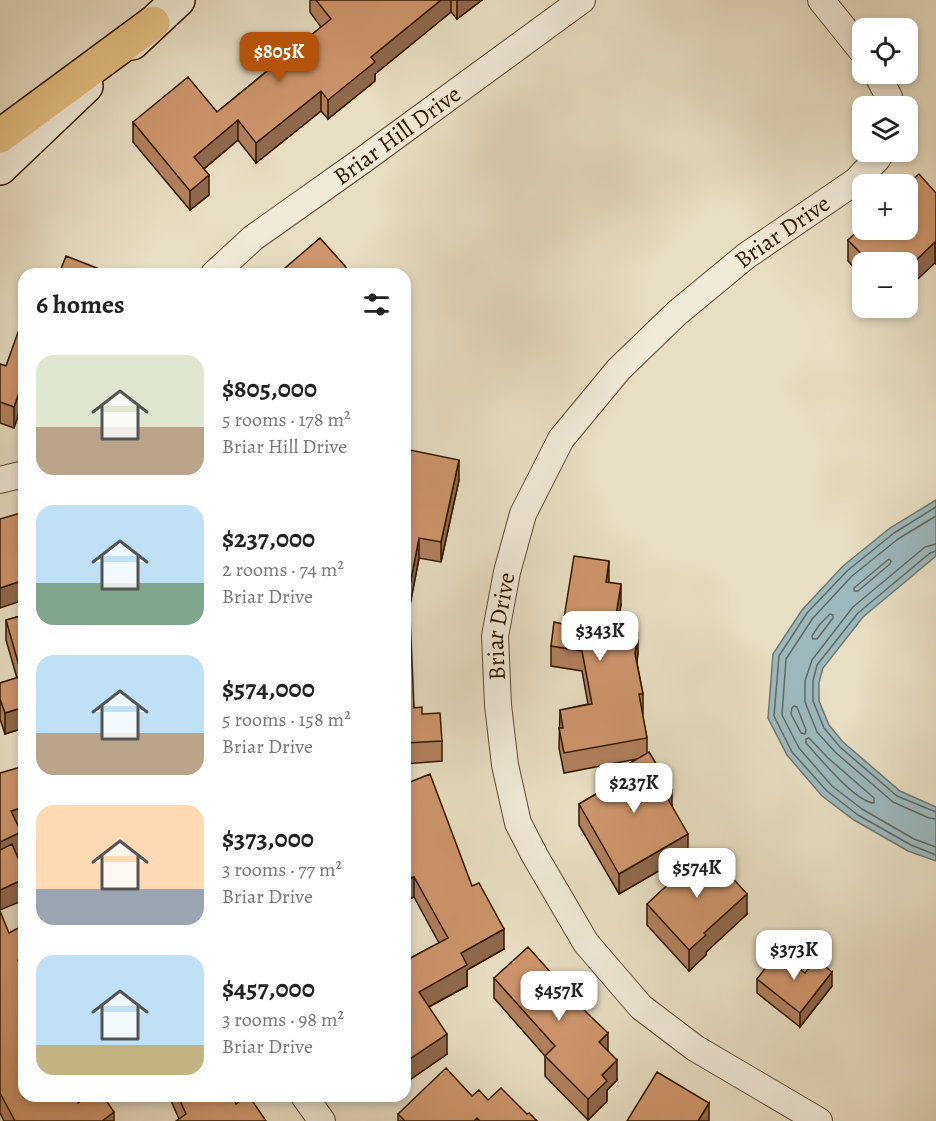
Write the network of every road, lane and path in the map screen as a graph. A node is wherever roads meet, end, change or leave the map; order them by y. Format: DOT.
graph roads {
  1 [pos="178,0"];
  2 [pos="582,0"];
  3 [pos="821,0"];
  4 [pos="153,22"];
  5 [pos="852,39"];
  6 [pos="0,136"];
  7 [pos="874,162"];
  8 [pos="0,168"];
  9 [pos="219,268"];
  10 [pos="18,476"];
  11 [pos="0,480"];
  12 [pos="308,1102"];
  13 [pos="322,1121"];
  14 [pos="819,1121"];
  1 -- 4 [label="main road"];
  2 -- 9 [label="street, Briar Hill Drive"];
  3 -- 5 [label="street"];
  4 -- 6 [label="highway"];
  4 -- 8 [label="main road"];
  7 -- 14 [label="street, Briar Drive"];
  10 -- 11 [label="street"];
  12 -- 13 [label="street"];
}
